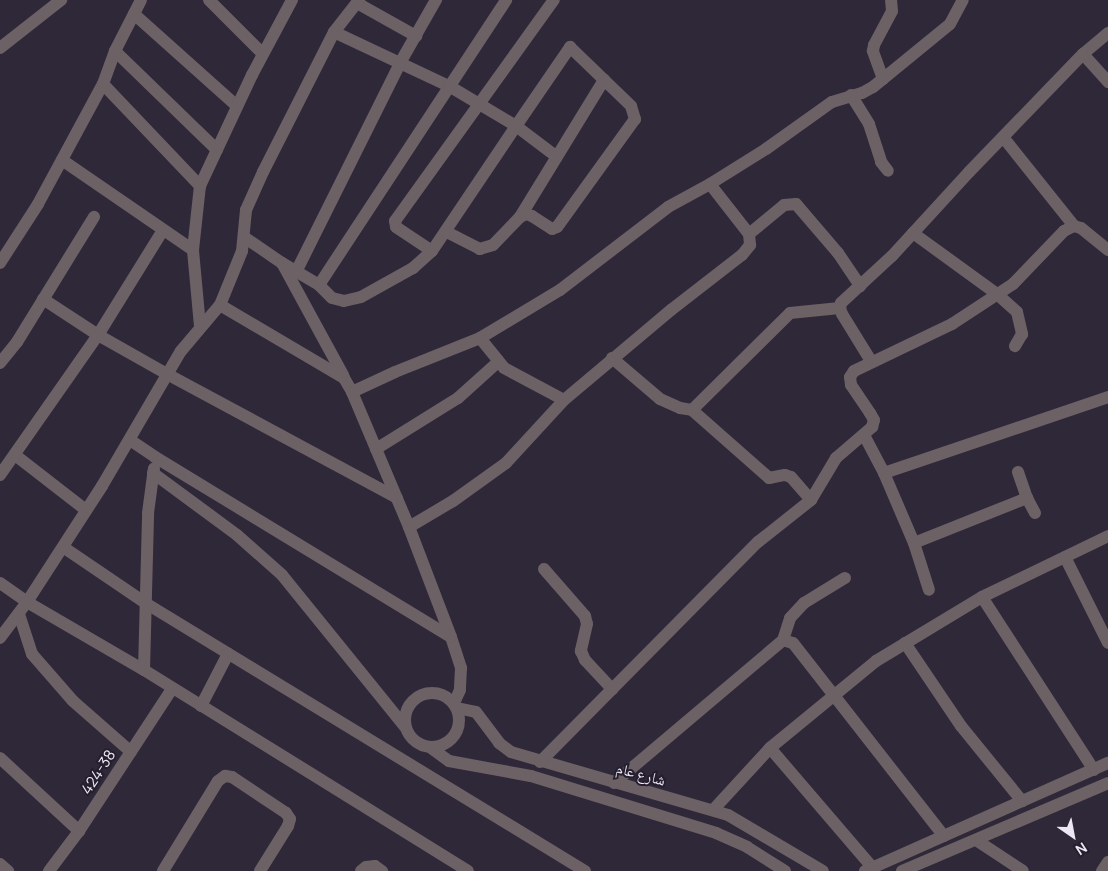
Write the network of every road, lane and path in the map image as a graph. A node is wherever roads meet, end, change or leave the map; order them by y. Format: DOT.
graph roads {
  1 [pos="61,0"];
  2 [pos="141,0"];
  3 [pos="209,0"];
  4 [pos="292,0"];
  5 [pos="436,0"];
  6 [pos="506,0"];
  7 [pos="554,0"];
  8 [pos="891,0"];
  9 [pos="963,0"];
  10 [pos="358,2"];
  11 [pos="134,14"];
  12 [pos="334,32"];
  13 [pos="1108,33"];
  14 [pos="416,36"];
  15 [pos="0,48"];
  16 [pos="115,51"];
  17 [pos="263,54"];
  18 [pos="1083,54"];
  19 [pos="400,63"];
  20 [pos="883,79"];
  21 [pos="604,80"];
  22 [pos="1108,82"];
  23 [pos="103,84"];
  24 [pos="449,86"];
  25 [pos="851,95"];
  26 [pos="480,104"];
  27 [pos="237,106"];
  28 [pos="516,126"];
  29 [pos="1003,137"];
  30 [pos="217,150"];
  31 [pos="557,156"];
  32 [pos="62,160"];
  33 [pos="888,171"];
  34 [pos="710,184"];
  35 [pos="200,186"];
  36 [pos="94,217"];
  37 [pos="520,217"];
  38 [pos="1074,226"];
  39 [pos="163,230"];
  40 [pos="446,232"];
  41 [pos="913,233"];
  42 [pos="749,234"];
  43 [pos="244,237"];
  44 [pos="193,250"];
  45 [pos="1108,250"];
  46 [pos="432,251"];
  47 [pos="282,263"];
  48 [pos="0,264"];
  49 [pos="296,272"];
  50 [pos="319,285"];
  51 [pos="860,286"];
  52 [pos="997,294"];
  53 [pos="43,299"];
  54 [pos="220,305"];
  55 [pos="840,308"];
  56 [pos="200,326"];
  57 [pos="98,335"];
  58 [pos="480,338"];
  59 [pos="1015,346"];
  60 [pos="612,358"];
  61 [pos="871,361"];
  62 [pos="498,362"];
  63 [pos="0,363"];
  64 [pos="167,374"];
  65 [pos="344,378"];
  66 [pos="352,392"];
  67 [pos="1108,397"];
  68 [pos="564,400"];
  69 [pos="692,410"];
  70 [pos="864,435"];
  71 [pos="130,440"];
  72 [pos="376,449"];
  73 [pos="15,455"];
  74 [pos="155,457"];
  75 [pos="1018,472"];
  76 [pos="154,473"];
  77 [pos="884,473"];
  78 [pos="0,475"];
  79 [pos="397,498"];
  80 [pos="1027,498"];
  81 [pos="811,500"];
  82 [pos="86,510"];
  83 [pos="1035,513"];
  84 [pos="409,527"];
  85 [pos="1108,536"];
  86 [pos="914,543"];
  87 [pos="63,547"];
  88 [pos="1065,557"];
  89 [pos="544,569"];
  90 [pos="845,578"];
  91 [pos="0,583"];
  92 [pos="929,590"];
  93 [pos="982,597"];
  94 [pos="28,602"];
  95 [pos="147,604"];
  96 [pos="20,614"];
  97 [pos="451,637"];
  98 [pos="0,638"];
  99 [pos="783,640"];
  100 [pos="906,643"];
  101 [pos="1108,643"];
  102 [pos="228,654"];
  103 [pos="144,670"];
  104 [pos="172,688"];
  105 [pos="612,689"];
  106 [pos="834,695"];
  107 [pos="456,705"];
  108 [pos="201,706"];
  109 [pos="405,727"];
  110 [pos="425,746"];
  111 [pos="770,748"];
  112 [pos="131,752"];
  113 [pos="0,758"];
  114 [pos="540,762"];
  115 [pos="1108,763"];
  116 [pos="415,767"];
  117 [pos="1094,770"];
  118 [pos="614,783"];
  119 [pos="1108,783"];
  120 [pos="1022,801"];
  121 [pos="713,810"];
  122 [pos="79,831"];
  123 [pos="944,836"];
  124 [pos="976,840"];
  125 [pos="785,848"];
  126 [pos="1108,862"];
  127 [pos="0,864"];
  128 [pos="780,868"];
  129 [pos="869,869"];
  130 [pos="8,871"];
  131 [pos="49,871"];
  132 [pos="163,871"];
  133 [pos="260,871"];
  134 [pos="361,871"];
  135 [pos="382,871"];
  136 [pos="468,871"];
  137 [pos="585,871"];
  138 [pos="823,871"];
  139 [pos="902,871"];
  140 [pos="1023,871"];
  141 [pos="1102,871"];
  1 -- 15 [label="street"];
  2 -- 11 [label="street"];
  3 -- 17 [label="street"];
  4 -- 17 [label="street"];
  5 -- 14 [label="street"];
  6 -- 24 [label="street"];
  7 -- 26 [label="street"];
  8 -- 20 [label="street"];
  9 -- 20 [label="street"];
  10 -- 12 [label="street"];
  10 -- 14 [label="street"];
  11 -- 16 [label="street"];
  11 -- 27 [label="street"];
  12 -- 19 [label="street"];
  12 -- 43 [label="street"];
  13 -- 18 [label="street"];
  14 -- 19 [label="street"];
  16 -- 23 [label="street"];
  16 -- 30 [label="street"];
  17 -- 27 [label="street"];
  18 -- 22 [label="street"];
  18 -- 29 [label="street"];
  19 -- 24 [label="street"];
  19 -- 49 [label="street"];
  20 -- 25 [label="street"];
  21 -- 28 [label="street"];
  21 -- 31 [label="street"];
  21 -- 37 [label="street"];
  23 -- 32 [label="street"];
  23 -- 35 [label="street"];
  24 -- 26 [label="street"];
  24 -- 50 [label="street"];
  25 -- 33 [label="street"];
  25 -- 34 [label="street"];
  26 -- 28 [label="street"];
  26 -- 46 [label="street"];
  27 -- 30 [label="street"];
  28 -- 31 [label="street"];
  28 -- 40 [label="street"];
  29 -- 38 [label="street"];
  29 -- 41 [label="street"];
  30 -- 35 [label="street"];
  31 -- 37 [label="street"];
  32 -- 39 [label="street"];
  32 -- 48 [label="street"];
  34 -- 42 [label="street"];
  34 -- 58 [label="street"];
  35 -- 44 [label="street"];
  36 -- 53 [label="street"];
  37 -- 40 [label="street"];
  38 -- 45 [label="street"];
  38 -- 52 [label="street"];
  39 -- 44 [label="street"];
  39 -- 57 [label="street"];
  40 -- 46 [label="street"];
  41 -- 51 [label="street"];
  41 -- 52 [label="street"];
  42 -- 51 [label="street"];
  42 -- 60 [label="street"];
  43 -- 47 [label="street"];
  43 -- 54 [label="street"];
  44 -- 56 [label="street"];
  46 -- 50 [label="street"];
  47 -- 49 [label="street"];
  47 -- 65 [label="street"];
  49 -- 50 [label="street"];
  51 -- 55 [label="street"];
  52 -- 59 [label="street"];
  52 -- 61 [label="street"];
  53 -- 57 [label="street"];
  53 -- 63 [label="street"];
  54 -- 56 [label="street"];
  54 -- 65 [label="street"];
  55 -- 61 [label="street"];
  55 -- 69 [label="street"];
  56 -- 64 [label="street"];
  57 -- 64 [label="street"];
  57 -- 73 [label="street"];
  58 -- 62 [label="street"];
  58 -- 66 [label="street"];
  60 -- 68 [label="street"];
  60 -- 69 [label="street"];
  61 -- 70 [label="street"];
  62 -- 68 [label="street"];
  62 -- 72 [label="street"];
  64 -- 71 [label="street"];
  64 -- 79 [label="street"];
  65 -- 66 [label="street"];
  66 -- 72 [label="street"];
  67 -- 77 [label="street"];
  68 -- 84 [label="street"];
  69 -- 81 [label="street"];
  70 -- 77 [label="street"];
  70 -- 81 [label="street"];
  71 -- 74 [label="street"];
  71 -- 82 [label="street"];
  72 -- 79 [label="street"];
  73 -- 78 [label="street"];
  73 -- 82 [label="street"];
  74 -- 76 [label="street"];
  74 -- 97 [label="street"];
  75 -- 80 [label="street"];
  76 -- 95 [label="street"];
  76 -- 109 [label="street"];
  77 -- 86 [label="street"];
  79 -- 84 [label="street"];
  80 -- 83 [label="street"];
  80 -- 86 [label="street"];
  81 -- 105 [label="street"];
  82 -- 87 [label="street"];
  84 -- 97 [label="street"];
  85 -- 88 [label="street"];
  86 -- 92 [label="street"];
  87 -- 94 [label="street"];
  87 -- 95 [label="street"];
  88 -- 93 [label="street"];
  88 -- 101 [label="street"];
  89 -- 105 [label="street"];
  90 -- 99 [label="street"];
  91 -- 94 [label="street"];
  93 -- 100 [label="street"];
  93 -- 117 [label="street"];
  94 -- 96 [label="street"];
  94 -- 103 [label="street"];
  95 -- 102 [label="street"];
  95 -- 103 [label="street"];
  96 -- 98 [label="street"];
  96 -- 112 [label="street"];
  97 -- 107 [label="street"];
  99 -- 106 [label="street"];
  99 -- 118 [label="street"];
  100 -- 106 [label="street"];
  100 -- 120 [label="street"];
  102 -- 108 [label="street"];
  102 -- 116 [label="street"];
  103 -- 104 [label="street"];
  104 -- 108 [label="street"];
  104 -- 112 [label="street, 424-38"];
  105 -- 114 [label="street"];
  106 -- 111 [label="street"];
  106 -- 123 [label="street"];
  107 -- 109 [label="street"];
  107 -- 110 [label="street"];
  107 -- 114 [label="street, شارع عام"];
  108 -- 136 [label="street"];
  109 -- 110 [label="street"];
  110 -- 116 [label="street"];
  110 -- 128 [label="street"];
  111 -- 121 [label="street"];
  111 -- 129 [label="street"];
  112 -- 122 [label="street, 424-38"];
  113 -- 122 [label="street"];
  114 -- 118 [label="street, شارع عام"];
  115 -- 117 [label="street"];
  116 -- 137 [label="street"];
  117 -- 120 [label="street"];
  118 -- 121 [label="street, شارع عام"];
  119 -- 124 [label="street"];
  120 -- 123 [label="street"];
  121 -- 125 [label="street, شارع عام"];
  122 -- 131 [label="street, 424-38"];
  123 -- 129 [label="street"];
  124 -- 139 [label="street"];
  124 -- 140 [label="street"];
  125 -- 128 [label="street"];
  125 -- 138 [label="street, شارع عام"];
  126 -- 141 [label="street"];
  127 -- 130 [label="street"];
  132 -- 133 [label="street"];
  134 -- 135 [label="street"];
}
